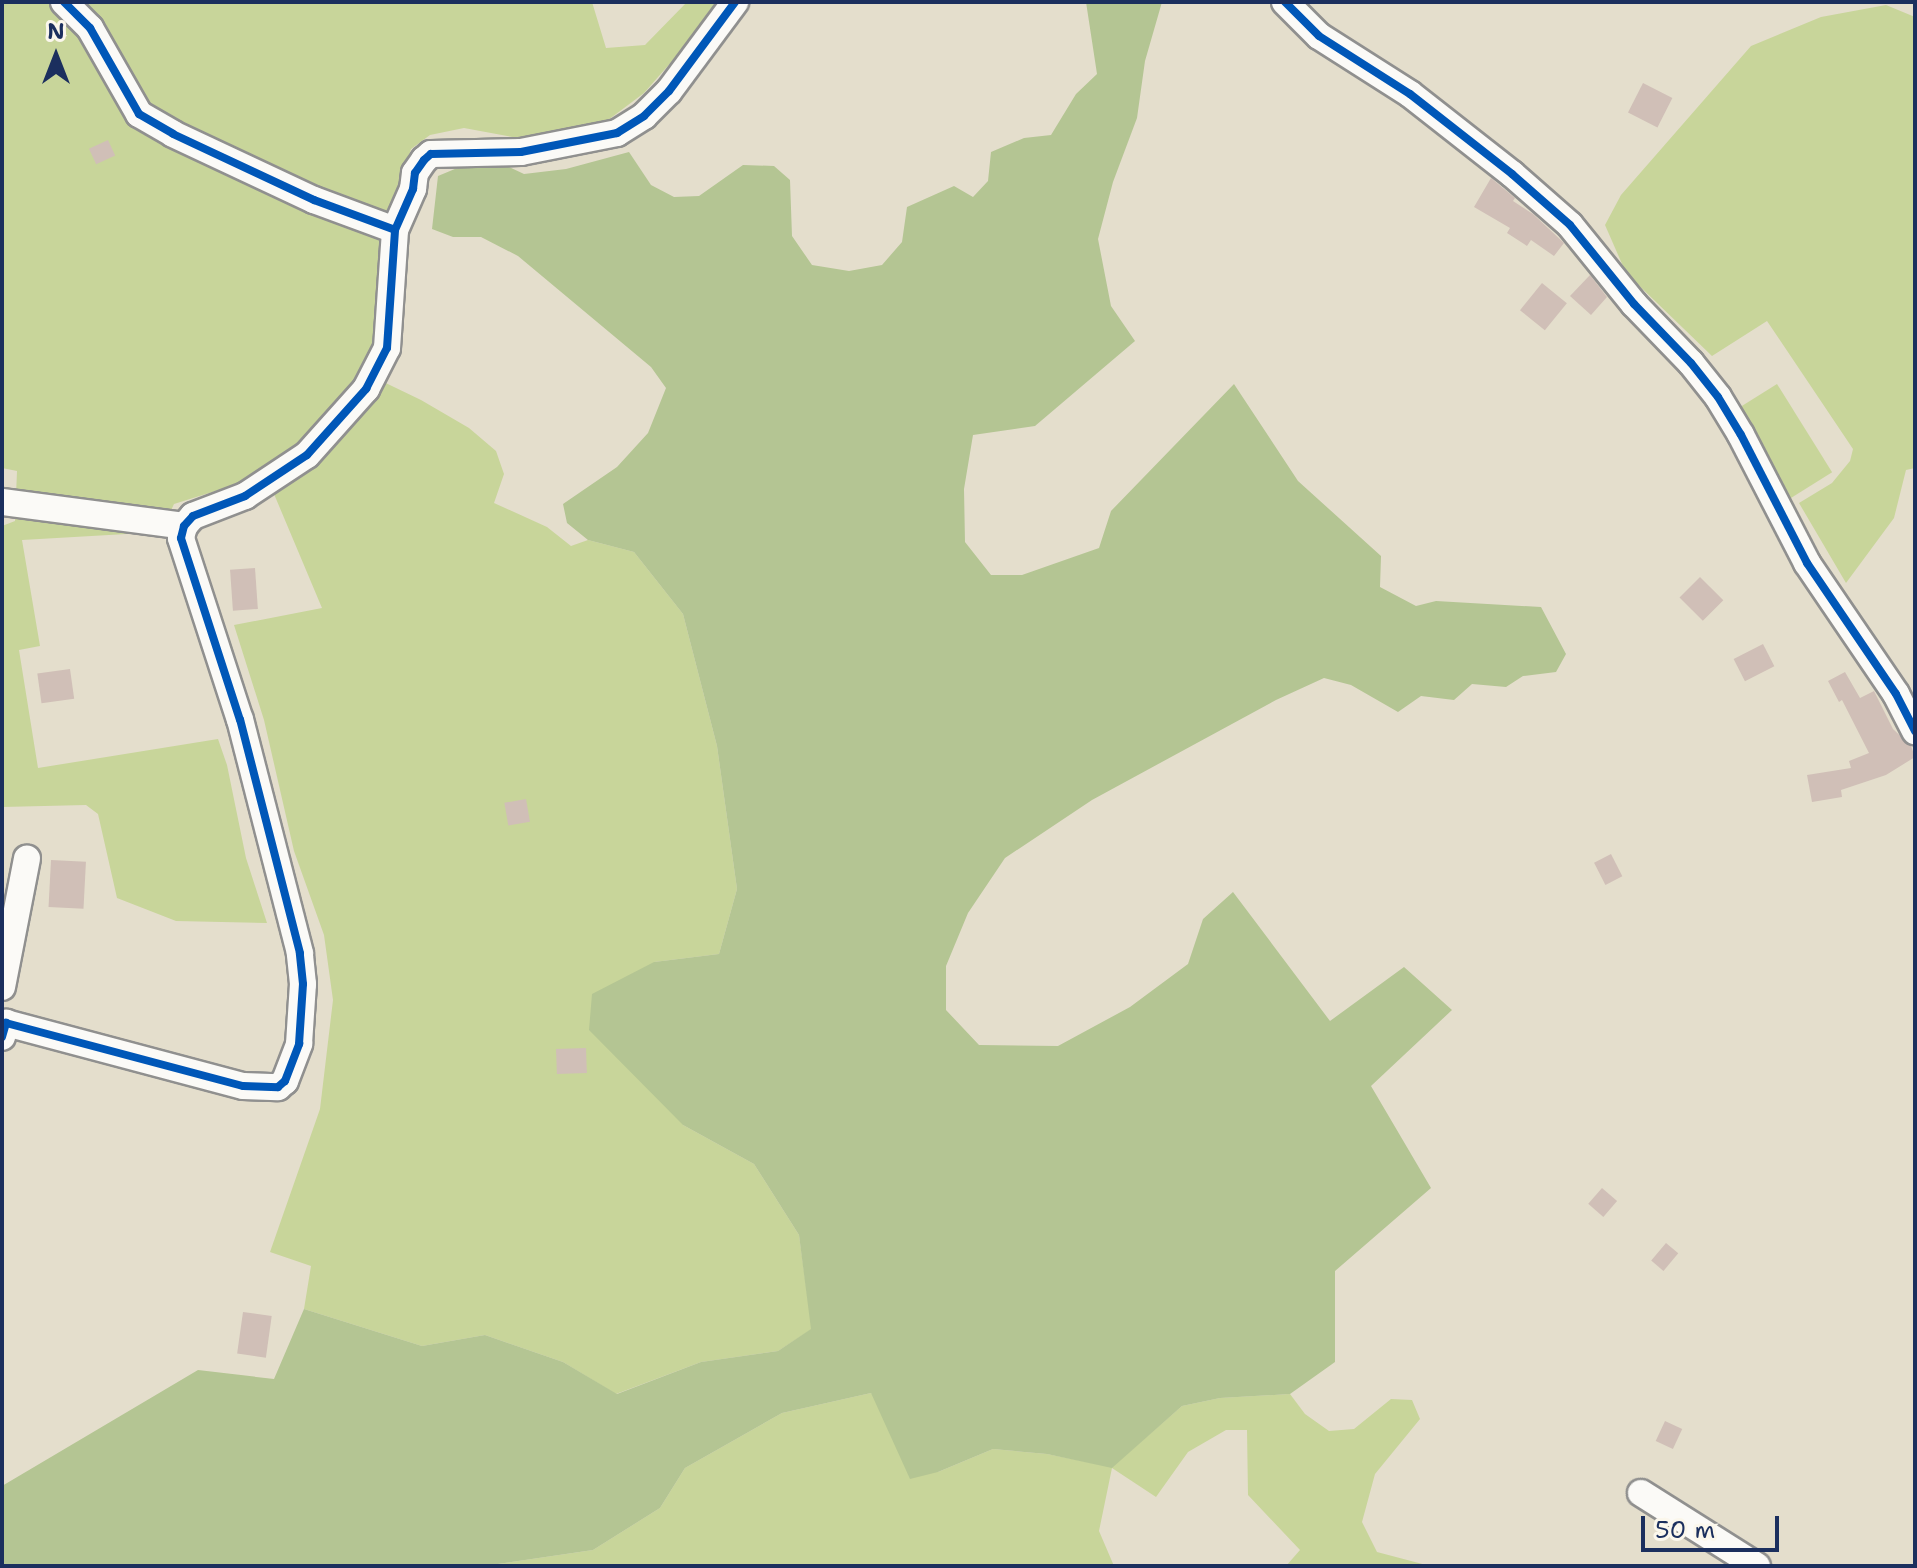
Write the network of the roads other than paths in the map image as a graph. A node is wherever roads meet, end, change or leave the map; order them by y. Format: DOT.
graph roads {
  1 [pos="64,2"];
  2 [pos="735,2"];
  3 [pos="1285,2"];
  4 [pos="395,230"];
  5 [pos="2,502"];
  6 [pos="184,526"];
  7 [pos="1915,731"];
  8 [pos="27,858"];
  9 [pos="2,987"];
  10 [pos="2,994"];
  11 [pos="4,1030"];
  12 [pos="1641,1493"];
  13 [pos="1757,1566"];
  1 -- 4 [label="street"];
  2 -- 4 [label="street"];
  3 -- 7 [label="street"];
  4 -- 6 [label="street"];
  5 -- 6 [label="street"];
  6 -- 11 [label="street"];
  8 -- 9 [label="street"];
  10 -- 11 [label="street"];
  12 -- 13 [label="street"];
}
